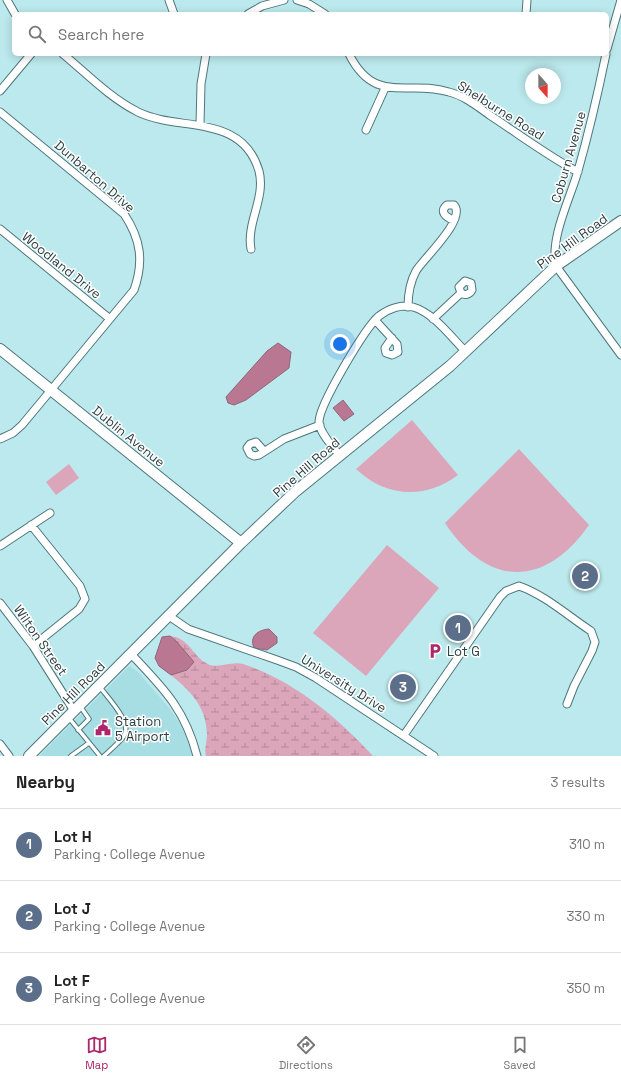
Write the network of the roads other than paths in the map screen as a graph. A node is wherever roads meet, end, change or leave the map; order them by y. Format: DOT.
graph roads {
  1 [pos="7,0"];
  2 [pos="169,0"];
  3 [pos="284,0"];
  4 [pos="300,0"];
  5 [pos="527,0"];
  6 [pos="621,0"];
  7 [pos="14,12"];
  8 [pos="173,12"];
  9 [pos="252,12"];
  10 [pos="321,12"];
  11 [pos="526,12"];
  12 [pos="609,42"];
  13 [pos="29,56"];
  14 [pos="65,56"];
  15 [pos="206,56"];
  16 [pos="349,56"];
  17 [pos="606,56"];
  18 [pos="385,88"];
  19 [pos="0,91"];
  20 [pos="0,112"];
  21 [pos="200,125"];
  22 [pos="366,130"];
  23 [pos="578,172"];
  24 [pos="453,220"];
  25 [pos="621,221"];
  26 [pos="0,229"];
  27 [pos="251,249"];
  28 [pos="556,266"];
  29 [pos="461,293"];
  30 [pos="408,306"];
  31 [pos="110,319"];
  32 [pos="433,319"];
  33 [pos="375,320"];
  34 [pos="392,338"];
  35 [pos="0,348"];
  36 [pos="466,352"];
  37 [pos="621,356"];
  38 [pos="51,390"];
  39 [pos="320,425"];
  40 [pos="0,440"];
  41 [pos="264,451"];
  42 [pos="339,455"];
  43 [pos="50,512"];
  44 [pos="31,525"];
  45 [pos="241,543"];
  46 [pos="0,546"];
  47 [pos="0,603"];
  48 [pos="169,616"];
  49 [pos="33,646"];
  50 [pos="131,654"];
  51 [pos="99,686"];
  52 [pos="567,704"];
  53 [pos="74,711"];
  54 [pos="78,730"];
  55 [pos="404,735"];
  56 [pos="89,743"];
  57 [pos="0,744"];
  58 [pos="73,755"];
  59 [pos="9,756"];
  60 [pos="29,756"];
  61 [pos="100,756"];
  62 [pos="104,756"];
  63 [pos="197,756"];
  64 [pos="434,756"];
  1 -- 7 [label="street"];
  2 -- 8 [label="street"];
  3 -- 9 [label="street"];
  4 -- 10 [label="street"];
  5 -- 11 [label="street"];
  6 -- 12 [label="street"];
  13 -- 19 [label="street"];
  14 -- 21 [label="street"];
  15 -- 21 [label="street"];
  16 -- 18 [label="street"];
  17 -- 23 [label="street, Coburn Avenue"];
  18 -- 22 [label="street"];
  18 -- 23 [label="street, Shelburne Road"];
  20 -- 31 [label="street, Dunbarton Drive"];
  21 -- 27 [label="street"];
  23 -- 28 [label="street, Coburn Avenue"];
  24 -- 30 [label="street"];
  25 -- 28 [label="street, Pine Hill Road"];
  26 -- 31 [label="street, Woodland Drive"];
  28 -- 36 [label="street, Pine Hill Road"];
  28 -- 37 [label="street"];
  29 -- 32 [label="street"];
  30 -- 32 [label="street"];
  30 -- 33 [label="street"];
  31 -- 38 [label="street, Dunbarton Drive"];
  32 -- 36 [label="street"];
  33 -- 34 [label="street"];
  33 -- 39 [label="street"];
  35 -- 38 [label="street, Dublin Avenue"];
  36 -- 42 [label="street, Pine Hill Road"];
  38 -- 40 [label="street, Dunbarton Drive"];
  38 -- 45 [label="street, Dublin Avenue"];
  39 -- 41 [label="street"];
  39 -- 42 [label="street"];
  42 -- 45 [label="street, Pine Hill Road"];
  43 -- 44 [label="street"];
  44 -- 46 [label="street"];
  44 -- 49 [label="street"];
  45 -- 48 [label="street, Pine Hill Road"];
  47 -- 49 [label="street, Wilton Street"];
  48 -- 50 [label="street, Pine Hill Road"];
  48 -- 55 [label="street, University Drive"];
  49 -- 53 [label="street, Wilton Street"];
  50 -- 51 [label="street, Pine Hill Road"];
  50 -- 63 [label="street"];
  51 -- 53 [label="street, Pine Hill Road"];
  51 -- 62 [label="lane"];
  52 -- 55 [label="street"];
  53 -- 54 [label="lane"];
  53 -- 54 [label="lane"];
  53 -- 60 [label="street, Pine Hill Road"];
  54 -- 56 [label="lane"];
  55 -- 64 [label="street, University Drive"];
  56 -- 58 [label="lane"];
  56 -- 61 [label="lane"];
  57 -- 59 [label="street"];
}
